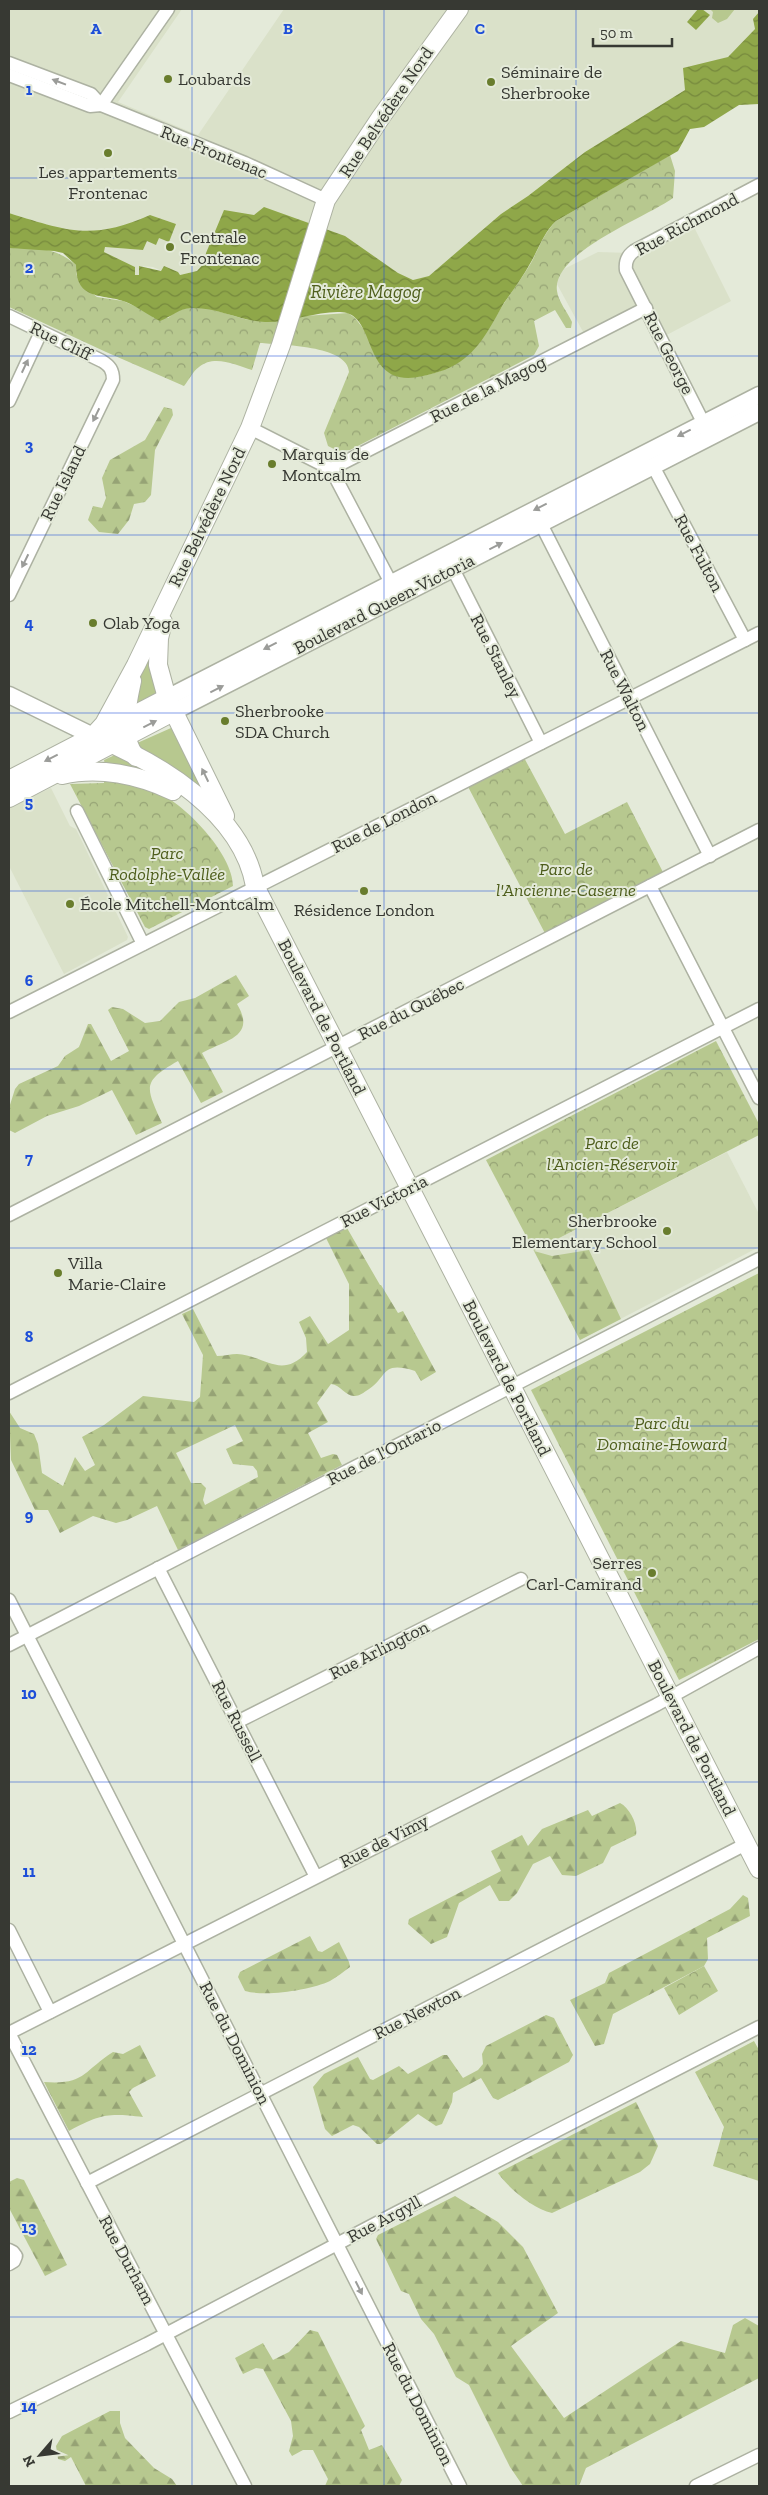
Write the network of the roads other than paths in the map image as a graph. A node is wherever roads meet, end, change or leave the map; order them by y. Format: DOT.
graph roads {
  1 [pos="168,9"];
  2 [pos="458,9"];
  3 [pos="9,63"];
  4 [pos="9,74"];
  5 [pos="101,105"];
  6 [pos="759,185"];
  7 [pos="326,200"];
  8 [pos="626,270"];
  9 [pos="646,308"];
  10 [pos="9,316"];
  11 [pos="41,332"];
  12 [pos="112,370"];
  13 [pos="759,395"];
  14 [pos="9,401"];
  15 [pos="759,412"];
  16 [pos="250,428"];
  17 [pos="707,430"];
  18 [pos="653,466"];
  19 [pos="331,469"];
  20 [pos="541,524"];
  21 [pos="453,569"];
  22 [pos="391,583"];
  23 [pos="9,596"];
  24 [pos="168,600"];
  25 [pos="759,633"];
  26 [pos="745,640"];
  27 [pos="136,664"];
  28 [pos="9,695"];
  29 [pos="629,698"];
  30 [pos="170,705"];
  31 [pos="94,736"];
  32 [pos="124,737"];
  33 [pos="541,743"];
  34 [pos="9,780"];
  35 [pos="38,782"];
  36 [pos="173,791"];
  37 [pos="9,798"];
  38 [pos="77,811"];
  39 [pos="759,830"];
  40 [pos="242,851"];
  41 [pos="710,856"];
  42 [pos="255,886"];
  43 [pos="650,886"];
  44 [pos="143,944"];
  45 [pos="759,1009"];
  46 [pos="9,1012"];
  47 [pos="722,1027"];
  48 [pos="337,1047"];
  49 [pos="759,1098"];
  50 [pos="410,1188"];
  51 [pos="9,1215"];
  52 [pos="759,1259"];
  53 [pos="512,1386"];
  54 [pos="9,1393"];
  55 [pos="158,1568"];
  56 [pos="521,1579"];
  57 [pos="9,1600"];
  58 [pos="27,1636"];
  59 [pos="9,1645"];
  60 [pos="759,1648"];
  61 [pos="670,1696"];
  62 [pos="237,1722"];
  63 [pos="746,1844"];
  64 [pos="759,1869"];
  65 [pos="315,1876"];
  66 [pos="9,1930"];
  67 [pos="184,1943"];
  68 [pos="50,2012"];
  69 [pos="759,2027"];
  70 [pos="9,2033"];
  71 [pos="261,2094"];
  72 [pos="87,2183"];
  73 [pos="337,2244"];
  74 [pos="9,2250"];
  75 [pos="9,2264"];
  76 [pos="166,2334"];
  77 [pos="9,2412"];
  78 [pos="759,2456"];
  79 [pos="245,2486"];
  80 [pos="460,2486"];
  81 [pos="696,2486"];
  1 -- 5 [label="street"];
  2 -- 7 [label="main road, Rue Belvédère Nord"];
  5 -- 3 [label="street, Rue Frontenac, one-way"];
  4 -- 5 [label="street, Rue Frontenac"];
  5 -- 7 [label="street, Rue Frontenac"];
  6 -- 8 [label="street, Rue Richmond"];
  7 -- 16 [label="main road, Rue Belvédère Nord"];
  8 -- 9 [label="street, Rue George"];
  9 -- 17 [label="street, Rue George"];
  9 -- 19 [label="street, Rue de la Magog"];
  10 -- 11 [label="street, Rue Cliff"];
  11 -- 12 [label="street, Rue Cliff"];
  14 -- 11 [label="street, one-way"];
  12 -- 23 [label="street, Rue Island, one-way"];
  13 -- 17 [label="street, Boulevard Queen-Victoria"];
  15 -- 17 [label="street, Boulevard Queen-Victoria"];
  16 -- 19 [label="street"];
  16 -- 24 [label="main road, Rue Belvédère Nord"];
  17 -- 18 [label="street, Boulevard Queen-Victoria"];
  17 -- 22 [label="street, Boulevard Queen-Victoria, one-way"];
  18 -- 20 [label="street, Boulevard Queen-Victoria"];
  18 -- 26 [label="street, Rue Fulton"];
  19 -- 22 [label="street"];
  21 -- 20 [label="street, Boulevard Queen-Victoria, one-way"];
  20 -- 29 [label="street, Rue Walton"];
  30 -- 21 [label="street, Boulevard Queen-Victoria, one-way"];
  21 -- 33 [label="street, Rue Stanley"];
  22 -- 30 [label="street, Boulevard Queen-Victoria, one-way"];
  24 -- 27 [label="main road, Rue Belvédère Nord"];
  24 -- 30 [label="main road"];
  25 -- 26 [label="street, Rue de London"];
  26 -- 29 [label="street, Rue de London"];
  27 -- 31 [label="main road, Rue Belvédère Nord"];
  27 -- 32 [label="main road"];
  28 -- 31 [label="street"];
  29 -- 33 [label="street, Rue de London"];
  29 -- 41 [label="street, Rue Walton"];
  30 -- 32 [label="main road, Boulevard Queen-Victoria"];
  40 -- 30 [label="main road, one-way"];
  31 -- 32 [label="main road, Boulevard de Portland"];
  31 -- 32 [label="main road, Boulevard Queen-Victoria"];
  31 -- 34 [label="main road, Boulevard Queen-Victoria, one-way"];
  32 -- 35 [label="main road, Boulevard Queen-Victoria"];
  32 -- 36 [label="main road, Boulevard de Portland"];
  32 -- 40 [label="main road, Boulevard de Portland"];
  33 -- 42 [label="street, Rue de London"];
  35 -- 36 [label="main road"];
  35 -- 37 [label="main road, Boulevard Queen-Victoria"];
  36 -- 42 [label="main road, Boulevard de Portland"];
  38 -- 44 [label="street"];
  39 -- 41 [label="street, Rue du Québec"];
  40 -- 42 [label="main road, Boulevard de Portland"];
  41 -- 43 [label="street, Rue du Québec"];
  42 -- 44 [label="street, Rue de London"];
  42 -- 48 [label="main road, Boulevard de Portland"];
  43 -- 47 [label="street"];
  43 -- 48 [label="street, Rue du Québec"];
  44 -- 46 [label="street, Rue de London"];
  45 -- 47 [label="street, Rue Victoria"];
  47 -- 49 [label="street"];
  47 -- 50 [label="street, Rue Victoria"];
  48 -- 50 [label="main road, Boulevard de Portland"];
  48 -- 51 [label="street, Rue du Québec"];
  50 -- 53 [label="main road, Boulevard de Portland"];
  50 -- 54 [label="street, Rue Victoria"];
  52 -- 53 [label="street, Rue de l'Ontario"];
  53 -- 55 [label="street, Rue de l'Ontario"];
  53 -- 61 [label="main road, Boulevard de Portland"];
  55 -- 58 [label="street, Rue de l'Ontario"];
  55 -- 62 [label="street, Rue Russell"];
  56 -- 62 [label="street, Rue Arlington"];
  57 -- 58 [label="street, Rue du Dominion"];
  58 -- 59 [label="street, Rue de l'Ontario"];
  58 -- 67 [label="street, Rue du Dominion"];
  60 -- 61 [label="street, Rue de Vimy"];
  61 -- 63 [label="main road, Boulevard de Portland"];
  61 -- 65 [label="street, Rue de Vimy"];
  62 -- 65 [label="street, Rue Russell"];
  63 -- 64 [label="main road, Boulevard de Portland"];
  63 -- 71 [label="street, Rue Newton"];
  65 -- 67 [label="street, Rue de Vimy"];
  66 -- 68 [label="street"];
  67 -- 68 [label="street, Rue de Vimy"];
  67 -- 71 [label="street, Rue du Dominion"];
  68 -- 70 [label="street, Rue de Vimy"];
  69 -- 73 [label="street, Rue Argyll"];
  70 -- 72 [label="street, Rue Durham"];
  71 -- 72 [label="street, Rue Newton"];
  71 -- 73 [label="street, Rue du Dominion"];
  72 -- 76 [label="street, Rue Durham"];
  73 -- 76 [label="street, Rue Argyll"];
  73 -- 80 [label="street, Rue du Dominion, one-way"];
  74 -- 75 [label="street"];
  76 -- 77 [label="street, Rue Argyll"];
  76 -- 79 [label="street, Rue Durham"];
  78 -- 81 [label="street"];
}
